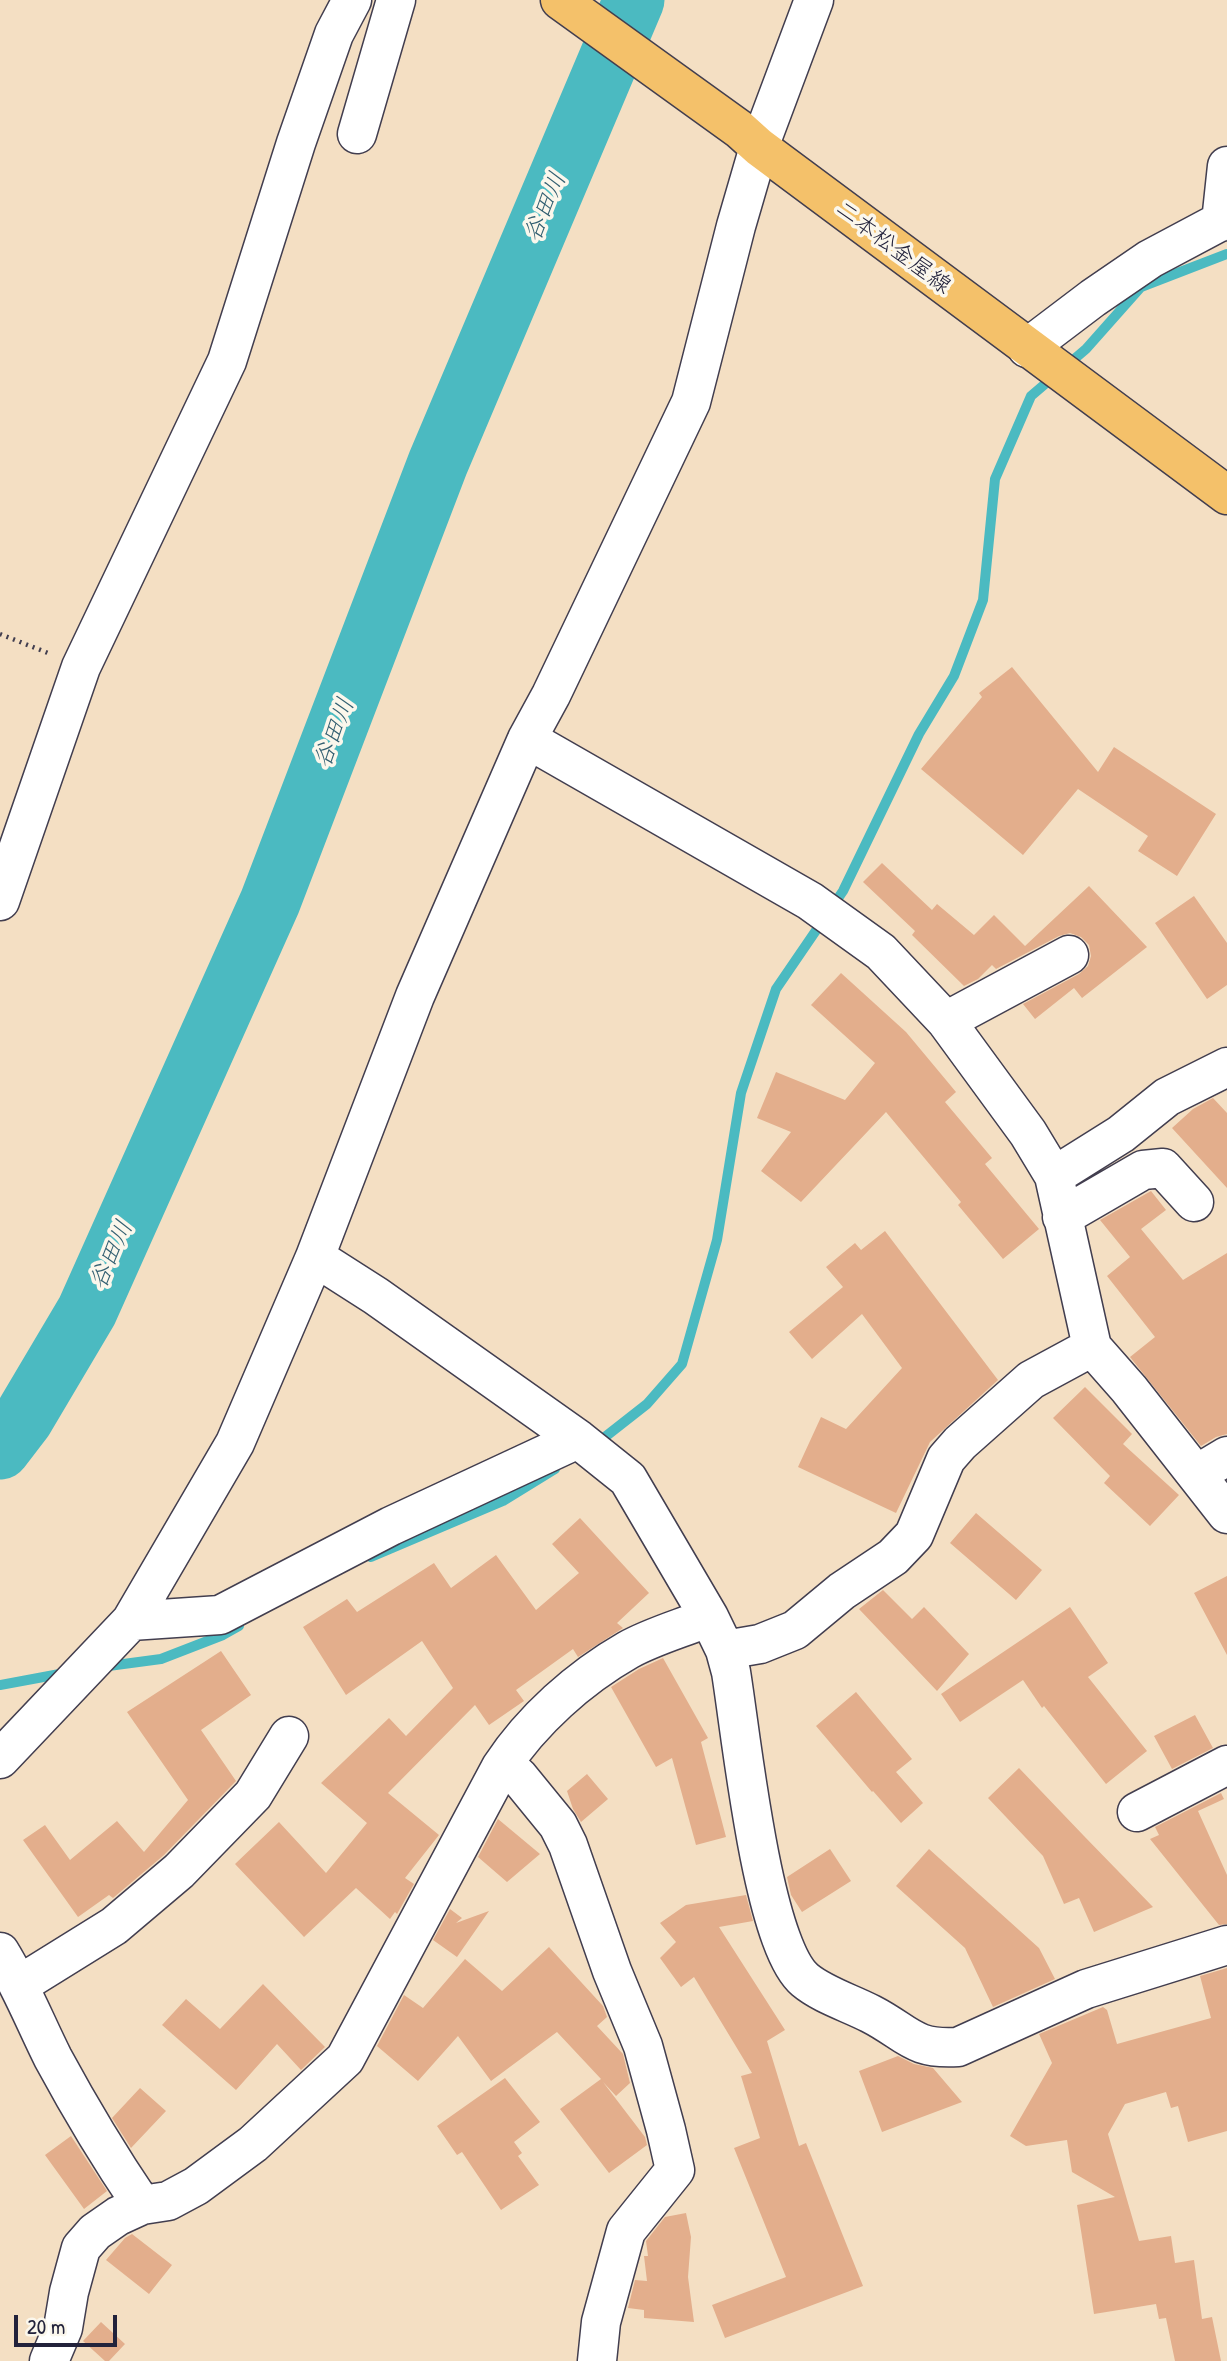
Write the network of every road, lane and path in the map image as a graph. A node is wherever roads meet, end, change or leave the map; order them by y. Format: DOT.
graph roads {
  1 [pos="352,0"];
  2 [pos="396,0"];
  3 [pos="559,0"];
  4 [pos="814,0"];
  5 [pos="357,134"];
  6 [pos="749,138"];
  7 [pos="1227,166"];
  8 [pos="1224,220"];
  9 [pos="1027,348"];
  10 [pos="1227,495"];
  11 [pos="0,634"];
  12 [pos="81,667"];
  13 [pos="527,739"];
  14 [pos="0,901"];
  15 [pos="1069,955"];
  16 [pos="946,1021"];
  17 [pos="1227,1067"];
  18 [pos="1054,1177"];
  19 [pos="1194,1202"];
  20 [pos="1062,1217"];
  21 [pos="314,1257"];
  22 [pos="1093,1348"];
  23 [pos="578,1439"];
  24 [pos="1212,1465"];
  25 [pos="1227,1514"];
  26 [pos="131,1621"];
  27 [pos="717,1634"];
  28 [pos="289,1736"];
  29 [pos="0,1759"];
  30 [pos="1227,1765"];
  31 [pos="501,1767"];
  32 [pos="1137,1812"];
  33 [pos="1227,1945"];
  34 [pos="0,1952"];
  35 [pos="19,1985"];
  36 [pos="142,2206"];
  37 [pos="49,2361"];
  38 [pos="597,2361"];
  1 -- 12 [label="street"];
  2 -- 5 [label="street"];
  3 -- 6 [label="main road, 二本松金屋線"];
  4 -- 6 [label="street"];
  6 -- 9 [label="main road, 二本松金屋線"];
  6 -- 13 [label="street"];
  7 -- 8 [label="street"];
  8 -- 9 [label="street"];
  9 -- 10 [label="main road, 二本松金屋線"];
  11 -- 12 [label="path"];
  12 -- 14 [label="street"];
  13 -- 16 [label="street"];
  13 -- 21 [label="street"];
  15 -- 16 [label="street"];
  16 -- 18 [label="street"];
  17 -- 18 [label="street"];
  18 -- 20 [label="street"];
  19 -- 20 [label="street"];
  20 -- 22 [label="street"];
  21 -- 23 [label="street"];
  21 -- 26 [label="street"];
  22 -- 24 [label="street"];
  22 -- 27 [label="street"];
  23 -- 26 [label="street"];
  23 -- 27 [label="street"];
  24 -- 25 [label="street"];
  26 -- 29 [label="street"];
  27 -- 31 [label="street"];
  27 -- 33 [label="street"];
  28 -- 35 [label="street"];
  30 -- 32 [label="street"];
  31 -- 36 [label="street"];
  31 -- 38 [label="street"];
  34 -- 35 [label="street"];
  35 -- 36 [label="street"];
  36 -- 37 [label="street"];
}
